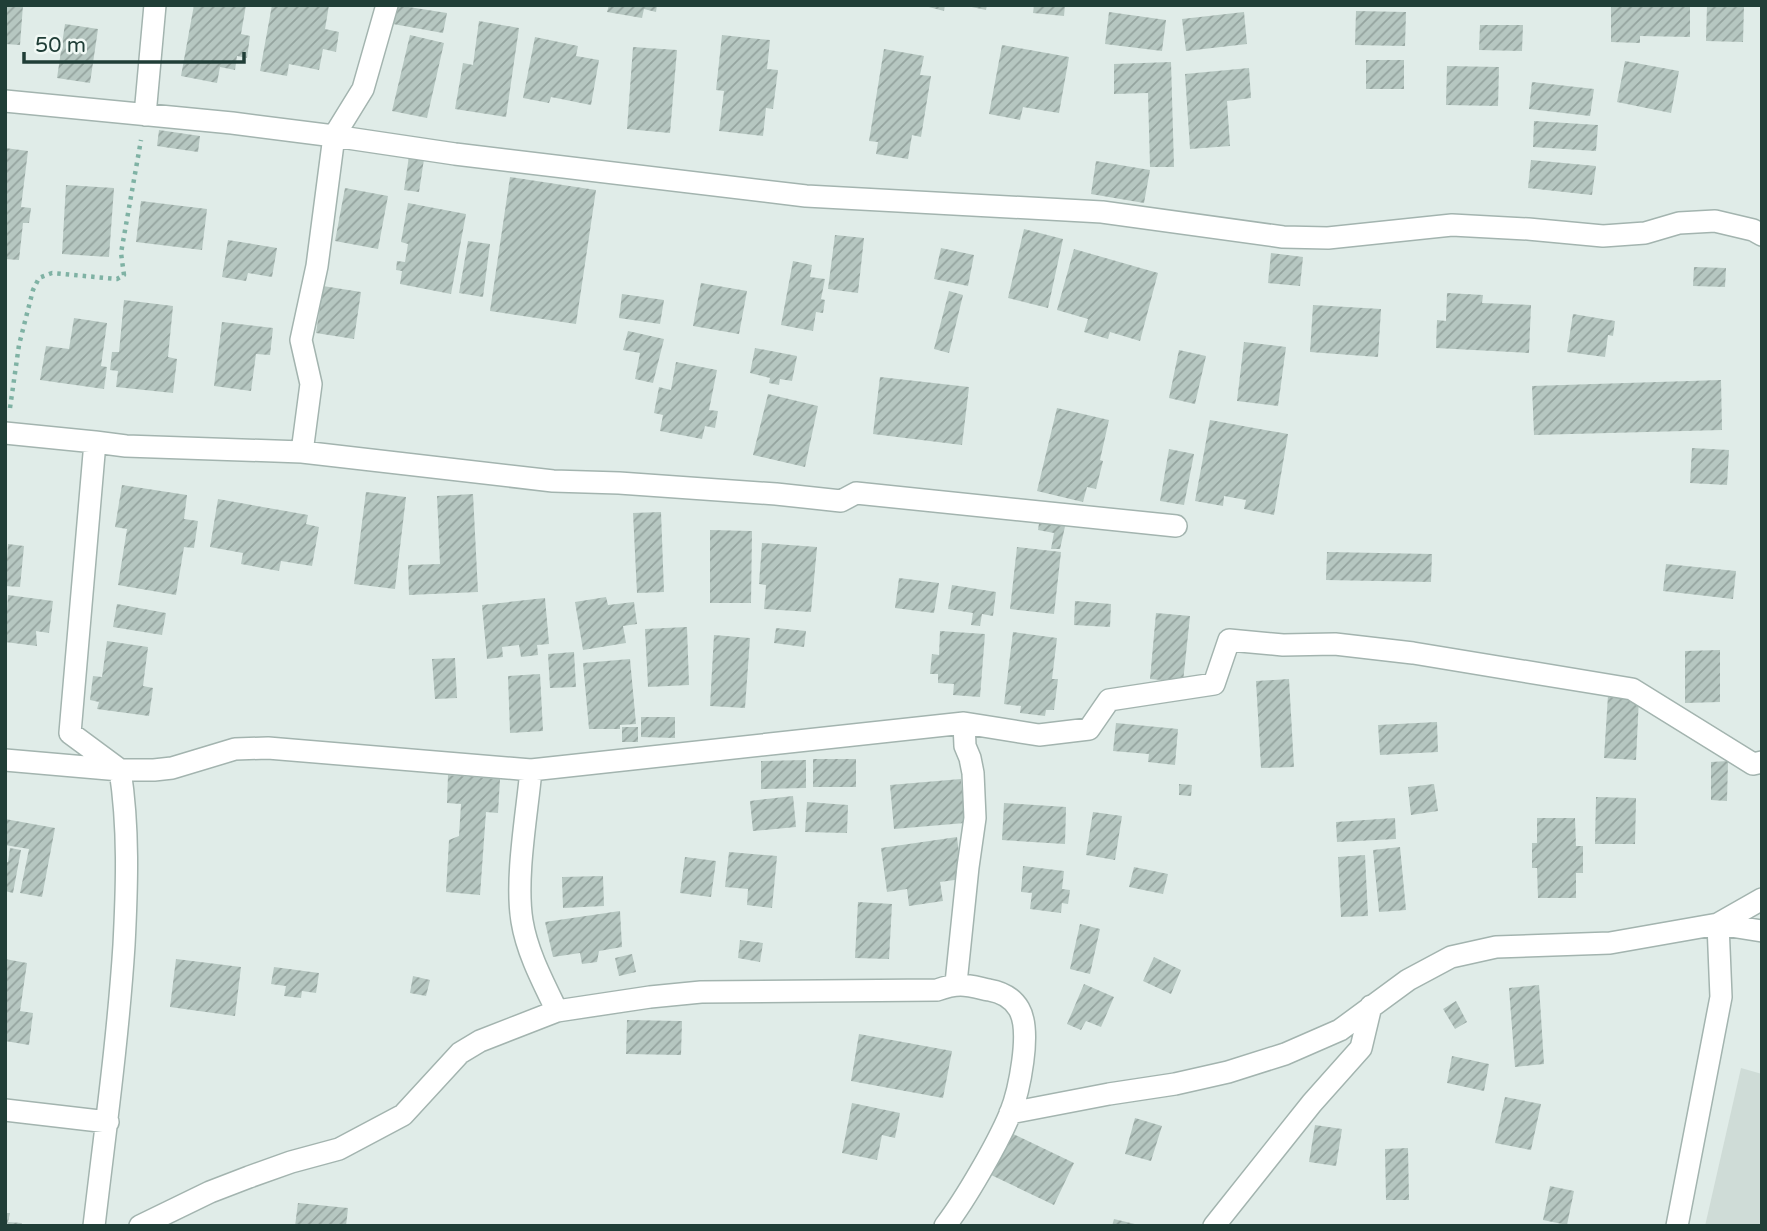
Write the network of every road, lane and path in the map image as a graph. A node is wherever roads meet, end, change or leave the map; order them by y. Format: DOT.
graph roads {
  1 [pos="155,5"];
  2 [pos="387,5"];
  3 [pos="5,101"];
  4 [pos="145,115"];
  5 [pos="334,136"];
  6 [pos="1762,235"];
  7 [pos="5,433"];
  8 [pos="95,442"];
  9 [pos="302,452"];
  10 [pos="1177,526"];
  11 [pos="964,723"];
  12 [pos="5,760"];
  13 [pos="1762,762"];
  14 [pos="120,770"];
  15 [pos="531,770"];
  16 [pos="1762,899"];
  17 [pos="1718,925"];
  18 [pos="1762,931"];
  19 [pos="956,983"];
  20 [pos="1371,1006"];
  21 [pos="557,1011"];
  22 [pos="5,1110"];
  23 [pos="1010,1113"];
  24 [pos="108,1122"];
  25 [pos="94,1226"];
  26 [pos="140,1226"];
  27 [pos="945,1226"];
  28 [pos="1214,1226"];
  29 [pos="1677,1226"];
  1 -- 4 [label="street"];
  2 -- 5 [label="street"];
  3 -- 4 [label="street"];
  4 -- 5 [label="street"];
  4 -- 7 [label="path"];
  5 -- 6 [label="street"];
  5 -- 9 [label="street"];
  7 -- 8 [label="street"];
  8 -- 9 [label="street"];
  8 -- 14 [label="street"];
  9 -- 10 [label="street"];
  11 -- 13 [label="street"];
  11 -- 15 [label="street"];
  11 -- 19 [label="street"];
  12 -- 14 [label="street"];
  14 -- 15 [label="street"];
  14 -- 24 [label="street"];
  15 -- 21 [label="street"];
  16 -- 17 [label="street"];
  17 -- 18 [label="street"];
  17 -- 20 [label="street"];
  17 -- 29 [label="street"];
  19 -- 21 [label="street"];
  19 -- 23 [label="street"];
  20 -- 23 [label="street"];
  20 -- 28 [label="street"];
  21 -- 26 [label="street"];
  22 -- 24 [label="street"];
  23 -- 27 [label="street"];
  24 -- 25 [label="street"];
}
